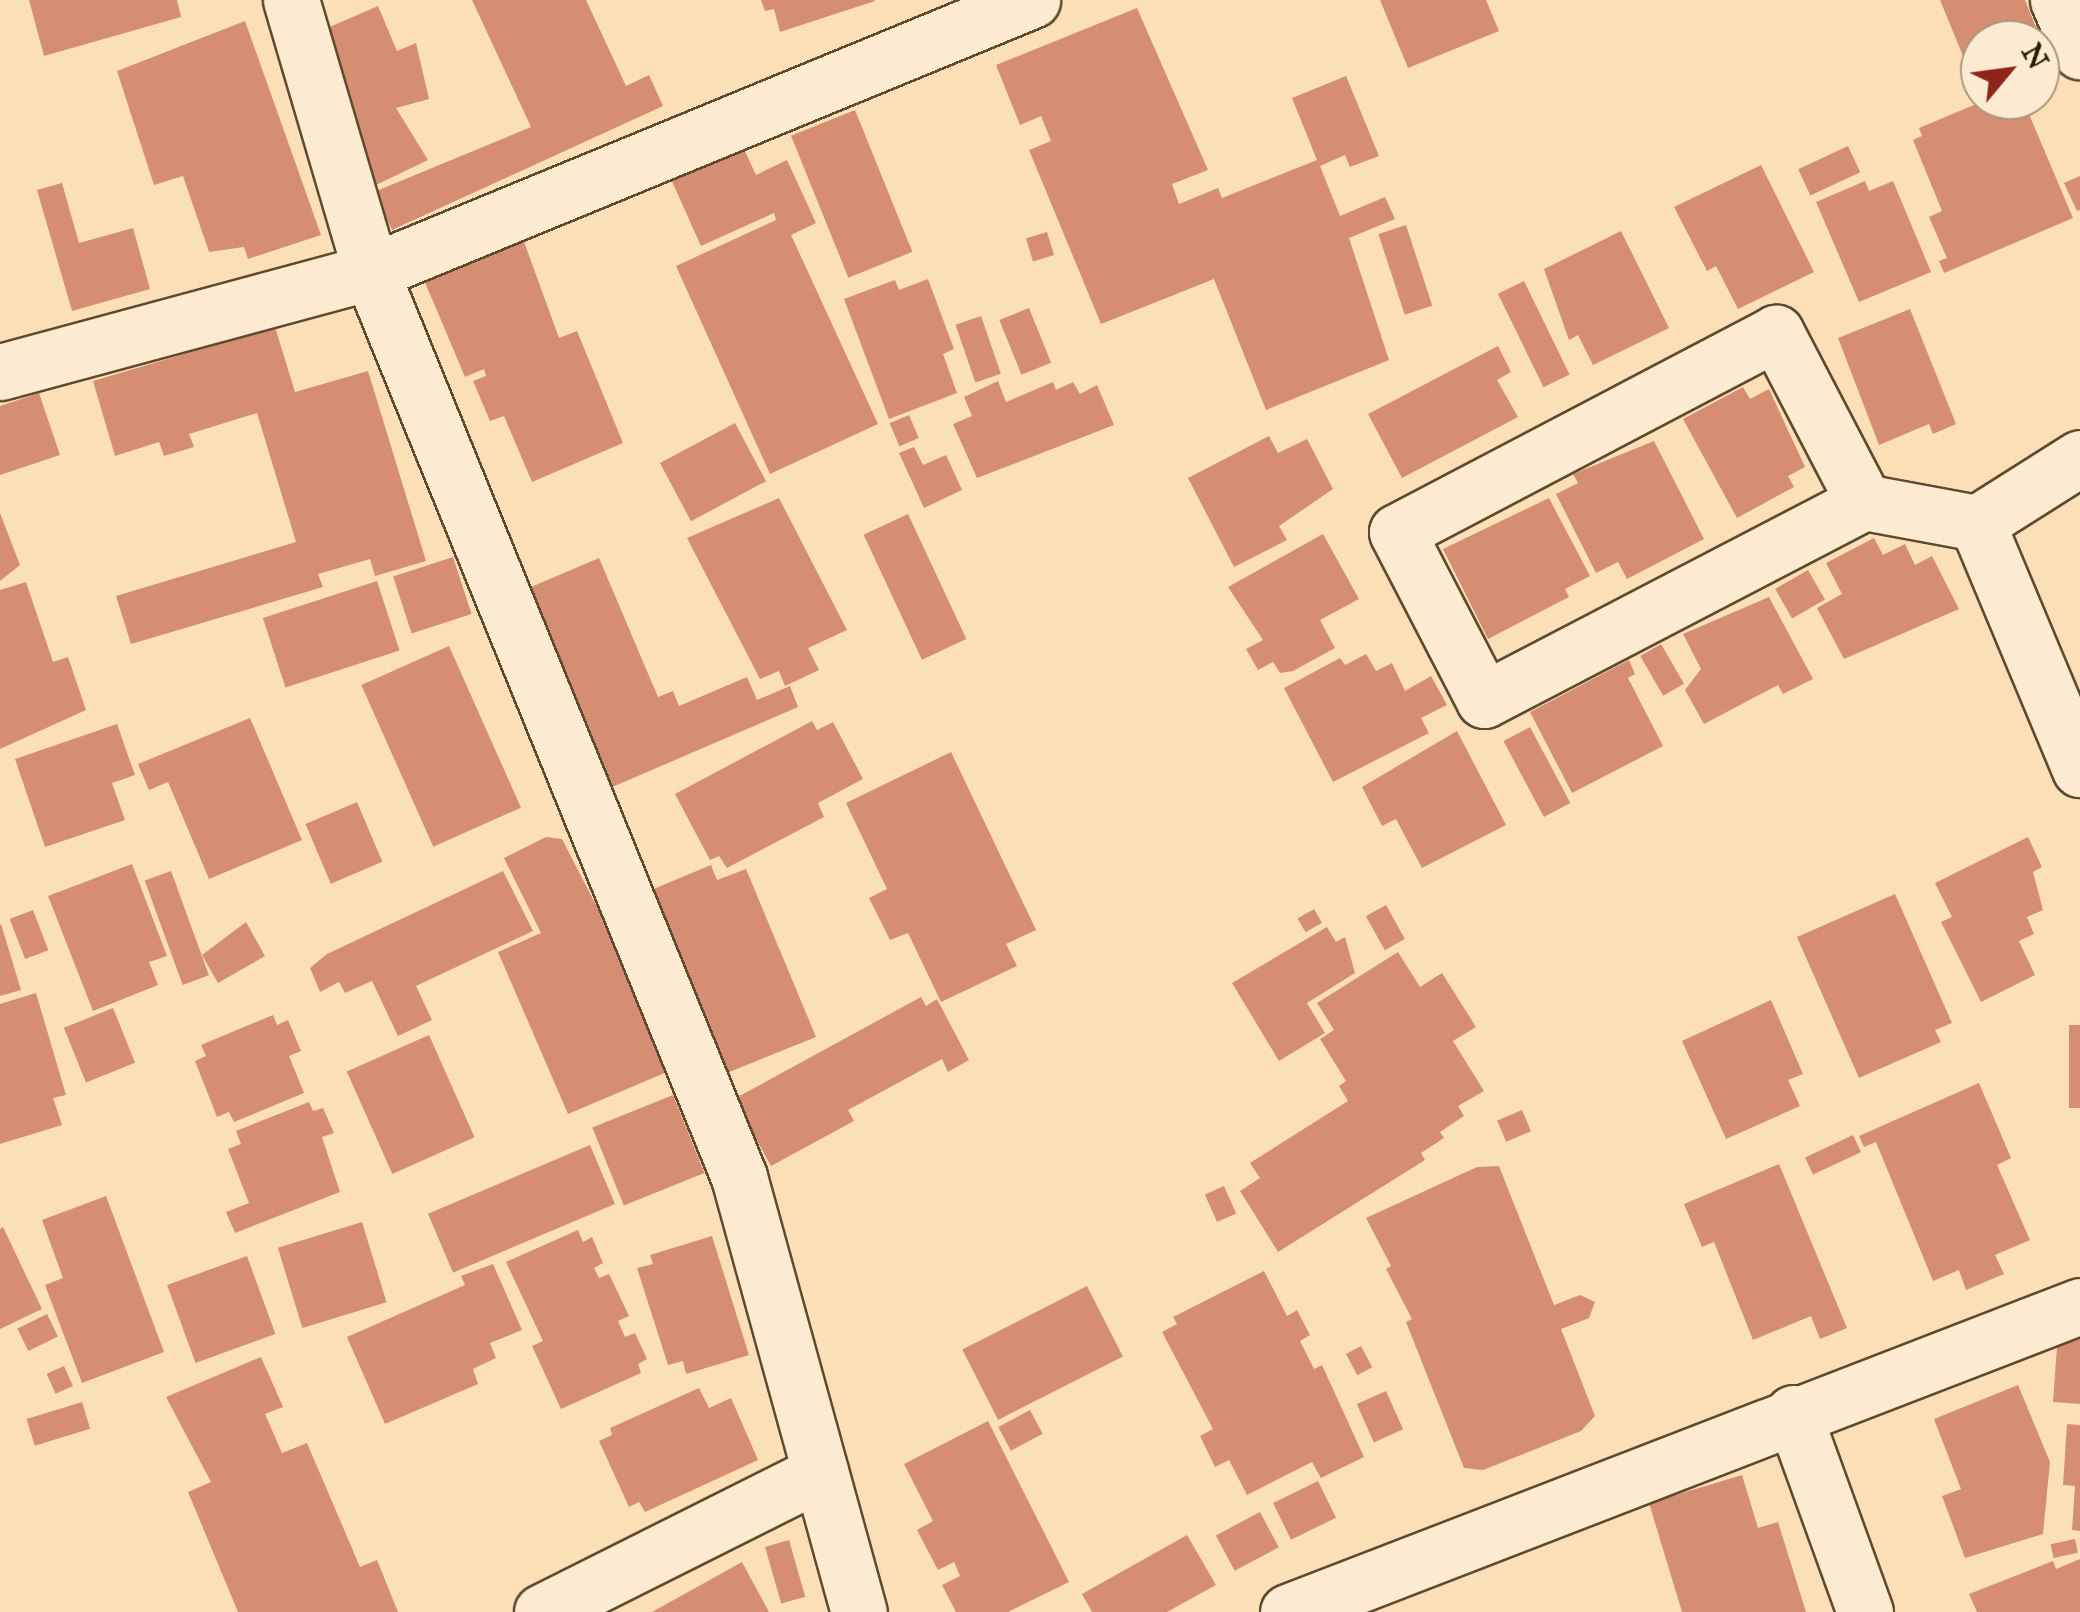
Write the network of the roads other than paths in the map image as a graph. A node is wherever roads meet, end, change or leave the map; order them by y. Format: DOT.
graph roads {
  1 [pos="290,0"];
  2 [pos="1032,0"];
  3 [pos="2058,0"];
  4 [pos="2080,50"];
  5 [pos="371,272"];
  6 [pos="0,372"];
  7 [pos="2080,458"];
  8 [pos="1864,502"];
  9 [pos="1977,523"];
  10 [pos="2080,768"];
  11 [pos="2080,1306"];
  12 [pos="1792,1413"];
  13 [pos="820,1473"];
  14 [pos="542,1612"];
  15 [pos="859,1612"];
  16 [pos="1288,1612"];
  17 [pos="1865,1612"];
  1 -- 5 [label="street"];
  2 -- 5 [label="street"];
  3 -- 4 [label="street"];
  5 -- 6 [label="street"];
  5 -- 13 [label="street"];
  7 -- 9 [label="street"];
  8 -- 8 [label="street"];
  8 -- 9 [label="street"];
  9 -- 10 [label="street"];
  11 -- 12 [label="street"];
  12 -- 16 [label="street"];
  12 -- 17 [label="street"];
  13 -- 14 [label="street"];
  13 -- 15 [label="street"];
}
